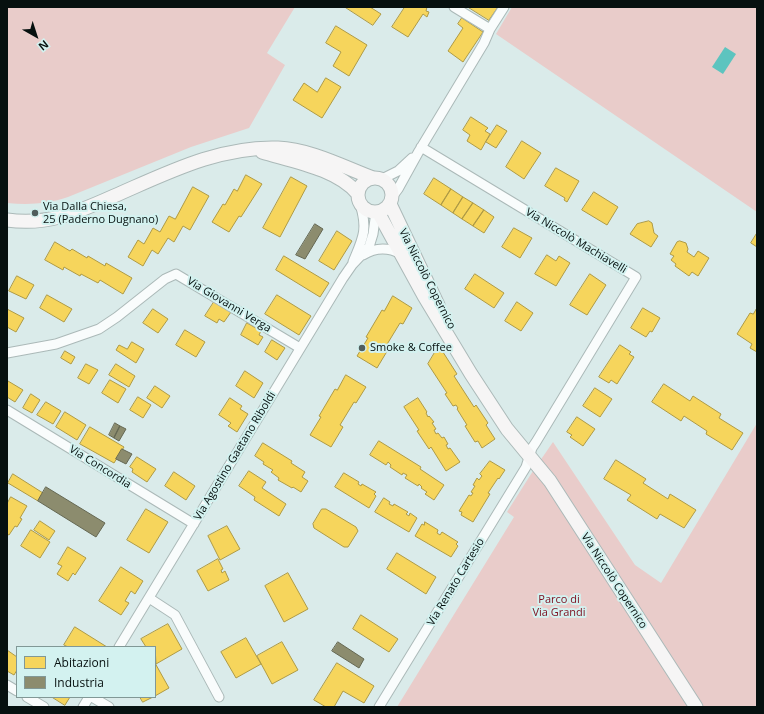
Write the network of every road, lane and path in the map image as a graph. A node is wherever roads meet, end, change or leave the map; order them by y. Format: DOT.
graph roads {
  1 [pos="454,7"];
  2 [pos="504,7"];
  3 [pos="490,29"];
  4 [pos="420,149"];
  5 [pos="255,150"];
  6 [pos="378,178"];
  7 [pos="359,199"];
  8 [pos="391,200"];
  9 [pos="378,212"];
  10 [pos="7,220"];
  11 [pos="401,254"];
  12 [pos="360,257"];
  13 [pos="352,265"];
  14 [pos="300,348"];
  15 [pos="7,353"];
  16 [pos="7,410"];
  17 [pos="530,456"];
  18 [pos="194,524"];
  19 [pos="149,598"];
  20 [pos="120,646"];
  21 [pos="7,685"];
  22 [pos="16,690"];
  23 [pos="219,697"];
  24 [pos="29,698"];
  25 [pos="88,698"];
  26 [pos="94,698"];
  27 [pos="44,707"];
  28 [pos="83,707"];
  29 [pos="109,707"];
  30 [pos="379,707"];
  31 [pos="687,707"];
  32 [pos="696,707"];
  1 -- 3 [label="street"];
  2 -- 3 [label="street"];
  3 -- 4 [label="street"];
  4 -- 6 [label="street"];
  4 -- 8 [label="street"];
  4 -- 17 [label="street, Via Niccolò Machiavelli"];
  5 -- 6 [label="street"];
  5 -- 7 [label="street"];
  5 -- 10 [label="street"];
  6 -- 7 [label="street"];
  6 -- 8 [label="street"];
  7 -- 9 [label="street"];
  7 -- 13 [label="street, Via Agostino Gaetano Riboldi"];
  8 -- 9 [label="street"];
  8 -- 17 [label="street, Via Niccolò Copernico"];
  9 -- 11 [label="street, Via Niccolò Copernico"];
  9 -- 12 [label="street, Via Agostino Gaetano Riboldi"];
  11 -- 12 [label="street, Via Niccolò Copernico"];
  11 -- 17 [label="street, Via Niccolò Copernico"];
  12 -- 13 [label="street, Via Agostino Gaetano Riboldi"];
  13 -- 14 [label="street, Via Agostino Gaetano Riboldi"];
  14 -- 15 [label="street, Via Giovanni Verga"];
  14 -- 18 [label="street, Via Agostino Gaetano Riboldi"];
  16 -- 18 [label="street, Via Concordia"];
  17 -- 30 [label="street, Via Renato Cartesio"];
  17 -- 31 [label="street, Via Niccolò Copernico"];
  17 -- 32 [label="street, Via Niccolò Copernico"];
  18 -- 19 [label="street, Via Agostino Gaetano Riboldi"];
  19 -- 20 [label="street, Via Agostino Gaetano Riboldi"];
  19 -- 23 [label="street"];
  21 -- 22 [label="street"];
  24 -- 27 [label="street"];
  25 -- 28 [label="street"];
  26 -- 29 [label="street"];
}
